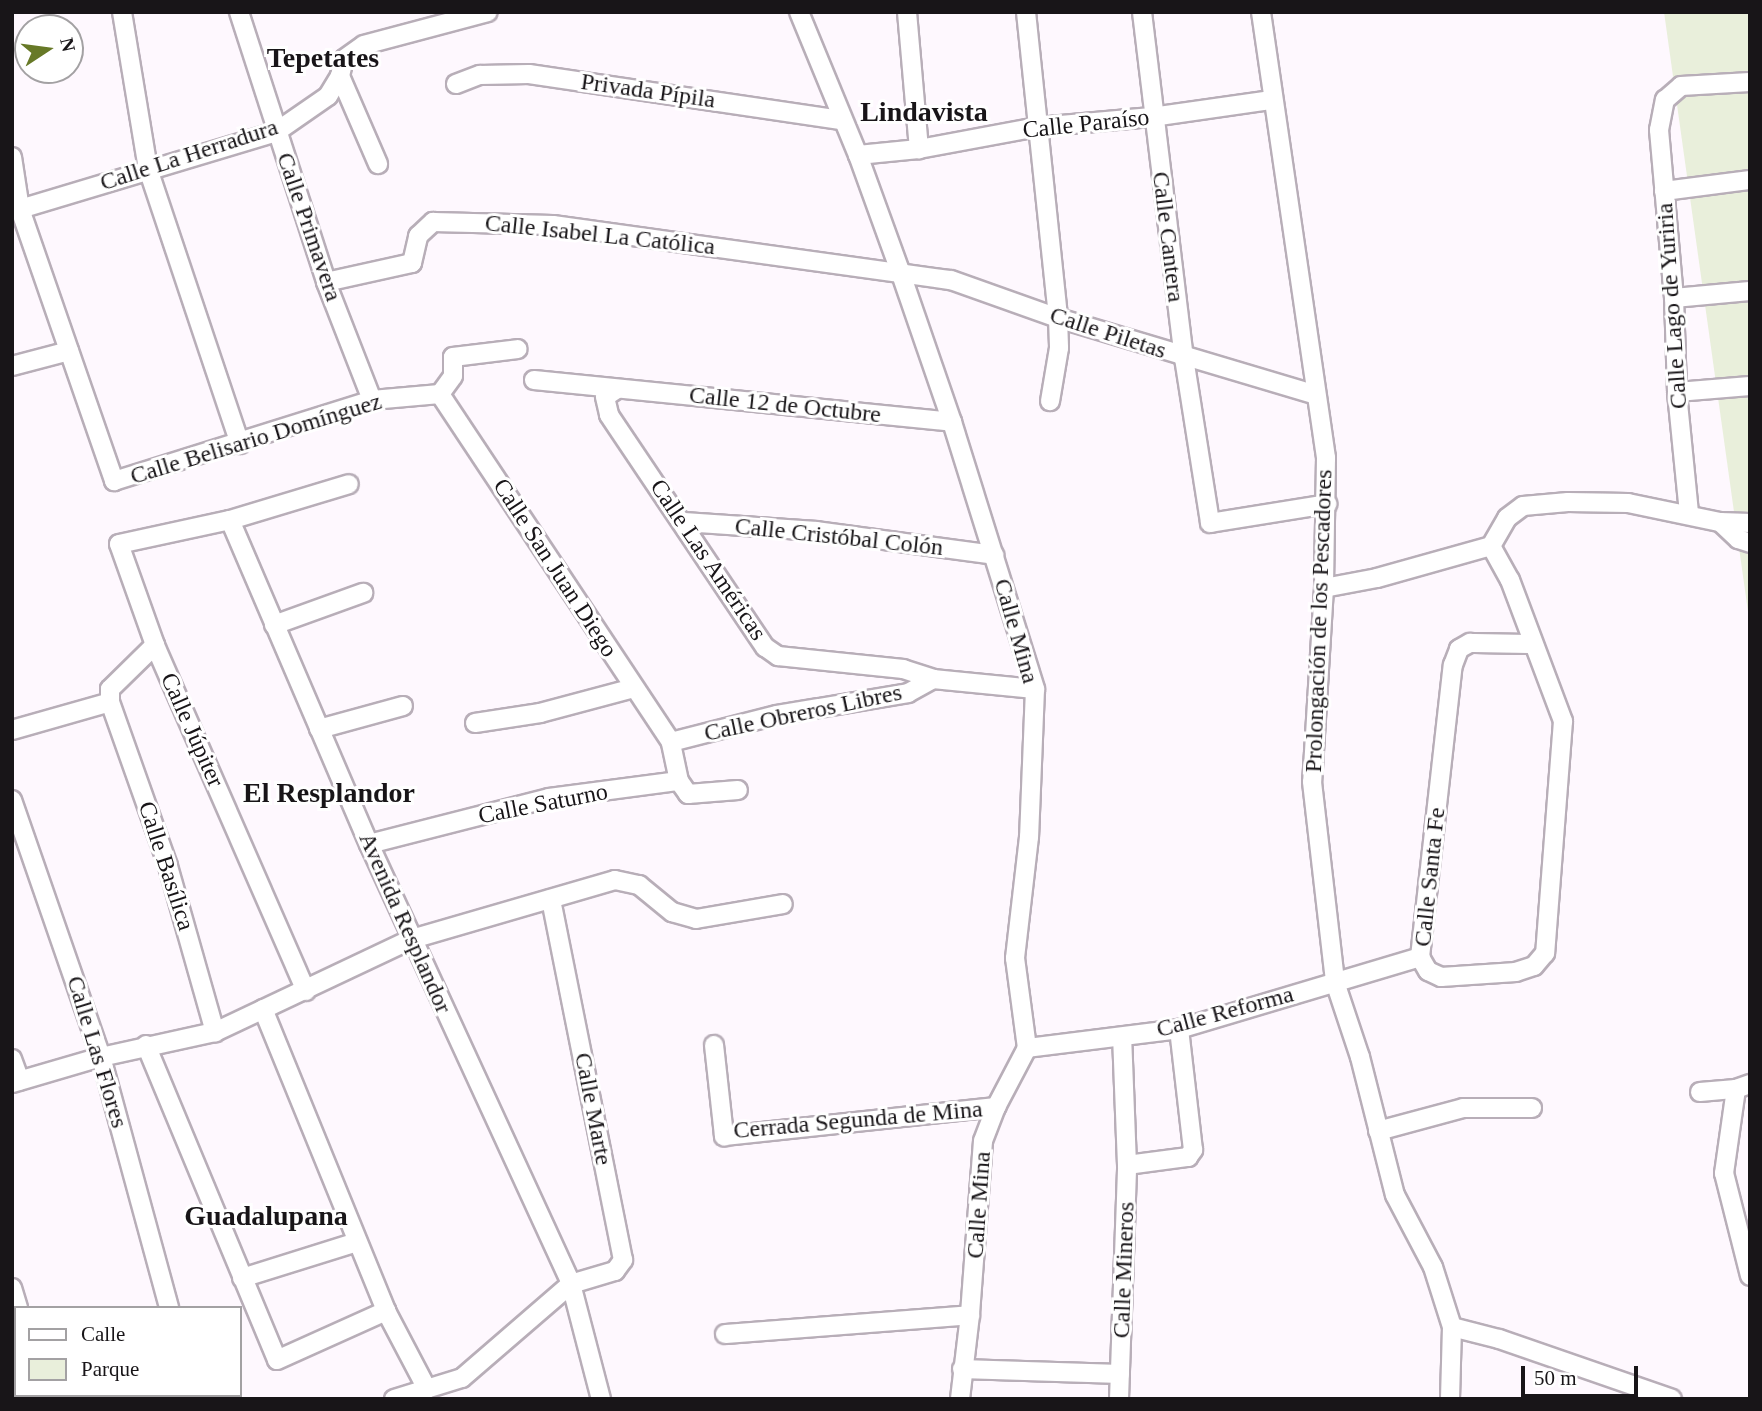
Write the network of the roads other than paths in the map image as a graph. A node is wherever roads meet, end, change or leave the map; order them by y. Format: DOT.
graph roads {
  1 [pos="122,12"];
  2 [pos="239,12"];
  3 [pos="488,12"];
  4 [pos="799,12"];
  5 [pos="907,12"];
  6 [pos="1026,12"];
  7 [pos="1142,12"];
  8 [pos="1261,12"];
  9 [pos="340,76"];
  10 [pos="1750,82"];
  11 [pos="456,84"];
  12 [pos="1272,100"];
  13 [pos="1153,117"];
  14 [pos="841,120"];
  15 [pos="1038,127"];
  16 [pos="276,132"];
  17 [pos="919,149"];
  18 [pos="859,155"];
  19 [pos="12,157"];
  20 [pos="377,164"];
  21 [pos="148,169"];
  22 [pos="1750,180"];
  23 [pos="1664,191"];
  24 [pos="20,209"];
  25 [pos="900,271"];
  26 [pos="326,282"];
  27 [pos="1750,291"];
  28 [pos="1674,298"];
  29 [pos="1058,318"];
  30 [pos="518,349"];
  31 [pos="69,351"];
  32 [pos="1184,358"];
  33 [pos="12,366"];
  34 [pos="534,380"];
  35 [pos="1750,386"];
  36 [pos="617,389"];
  37 [pos="1677,391"];
  38 [pos="440,394"];
  39 [pos="1316,395"];
  40 [pos="372,400"];
  41 [pos="1050,401"];
  42 [pos="952,422"];
  43 [pos="240,444"];
  44 [pos="349,484"];
  45 [pos="1328,504"];
  46 [pos="1689,513"];
  47 [pos="230,520"];
  48 [pos="684,522"];
  49 [pos="1720,522"];
  50 [pos="1750,523"];
  51 [pos="1750,543"];
  52 [pos="1492,546"];
  53 [pos="994,555"];
  54 [pos="1324,588"];
  55 [pos="363,593"];
  56 [pos="274,625"];
  57 [pos="1533,644"];
  58 [pos="155,645"];
  59 [pos="933,678"];
  60 [pos="634,688"];
  61 [pos="1035,689"];
  62 [pos="110,702"];
  63 [pos="403,706"];
  64 [pos="475,723"];
  65 [pos="319,729"];
  66 [pos="12,730"];
  67 [pos="671,742"];
  68 [pos="679,781"];
  69 [pos="738,790"];
  70 [pos="12,800"];
  71 [pos="369,844"];
  72 [pos="551,899"];
  73 [pos="783,904"];
  74 [pos="412,939"];
  75 [pos="1420,957"];
  76 [pos="1335,982"];
  77 [pos="306,991"];
  78 [pos="263,1009"];
  79 [pos="1179,1029"];
  80 [pos="215,1032"];
  81 [pos="1122,1037"];
  82 [pos="146,1045"];
  83 [pos="714,1045"];
  84 [pos="1027,1048"];
  85 [pos="102,1056"];
  86 [pos="12,1059"];
  87 [pos="16,1082"];
  88 [pos="1743,1086"];
  89 [pos="1700,1092"];
  90 [pos="996,1107"];
  91 [pos="1532,1108"];
  92 [pos="1378,1131"];
  93 [pos="1127,1166"];
  94 [pos="357,1242"];
  95 [pos="1750,1276"];
  96 [pos="242,1278"];
  97 [pos="571,1284"];
  98 [pos="12,1288"];
  99 [pos="17,1306"];
  100 [pos="168,1306"];
  101 [pos="386,1311"];
  102 [pos="970,1315"];
  103 [pos="1452,1327"];
  104 [pos="724,1334"];
  105 [pos="962,1369"];
  106 [pos="1120,1374"];
  107 [pos="428,1389"];
  108 [pos="394,1399"];
  109 [pos="601,1399"];
  110 [pos="960,1399"];
  111 [pos="1119,1399"];
  112 [pos="1450,1399"];
  113 [pos="1672,1399"];
  1 -- 21 [label="street"];
  2 -- 16 [label="street, Calle Primavera"];
  3 -- 9 [label="street, Calle La Herradura"];
  4 -- 14 [label="street, Calle Mina"];
  5 -- 17 [label="street"];
  6 -- 15 [label="street"];
  7 -- 13 [label="street, Calle Cantera"];
  8 -- 12 [label="street, Prolongación de los Pescadores"];
  9 -- 16 [label="street, Calle La Herradura"];
  9 -- 20 [label="street"];
  10 -- 23 [label="street, Calle Lago de Yuriria"];
  11 -- 14 [label="street, Privada Pípila"];
  12 -- 13 [label="street, Calle Paraíso"];
  12 -- 39 [label="street, Prolongación de los Pescadores"];
  13 -- 15 [label="street, Calle Paraíso"];
  13 -- 32 [label="street, Calle Cantera"];
  14 -- 18 [label="street, Calle Mina"];
  15 -- 17 [label="street, Calle Paraíso"];
  15 -- 29 [label="street"];
  16 -- 21 [label="street, Calle La Herradura"];
  16 -- 26 [label="street, Calle Primavera"];
  17 -- 18 [label="street, Calle Paraíso"];
  18 -- 25 [label="street, Calle Mina"];
  19 -- 24 [label="street"];
  21 -- 24 [label="street, Calle La Herradura"];
  21 -- 43 [label="street"];
  22 -- 23 [label="street"];
  23 -- 28 [label="street, Calle Lago de Yuriria"];
  24 -- 31 [label="street"];
  25 -- 26 [label="street, Calle Isabel La Católica"];
  25 -- 29 [label="street, Calle Piletas"];
  25 -- 42 [label="street, Calle Mina"];
  26 -- 40 [label="street, Calle Primavera"];
  27 -- 28 [label="street"];
  28 -- 37 [label="street, Calle Lago de Yuriria"];
  29 -- 32 [label="street, Calle Piletas"];
  29 -- 41 [label="street"];
  30 -- 38 [label="street"];
  31 -- 33 [label="street"];
  31 -- 43 [label="street, Calle Belisario Domínguez"];
  32 -- 39 [label="street, Calle Piletas"];
  32 -- 45 [label="street, Calle Cantera"];
  34 -- 36 [label="street, Calle 12 de Octubre"];
  35 -- 37 [label="street"];
  36 -- 42 [label="street, Calle 12 de Octubre"];
  36 -- 48 [label="street, Calle Las Américas"];
  37 -- 46 [label="street, Calle Lago de Yuriria"];
  38 -- 40 [label="street, Calle Belisario Domínguez"];
  38 -- 60 [label="street, Calle San Juan Diego"];
  39 -- 45 [label="street, Prolongación de los Pescadores"];
  40 -- 43 [label="street, Calle Belisario Domínguez"];
  42 -- 53 [label="street, Calle Mina"];
  44 -- 47 [label="street"];
  45 -- 54 [label="street, Prolongación de los Pescadores"];
  46 -- 49 [label="street"];
  46 -- 52 [label="street"];
  47 -- 56 [label="street, Avenida Resplandor"];
  47 -- 58 [label="street, Calle Júpiter"];
  48 -- 53 [label="street, Calle Cristóbal Colón"];
  48 -- 59 [label="street, Calle Las Américas"];
  49 -- 50 [label="street"];
  49 -- 51 [label="street"];
  52 -- 54 [label="street"];
  52 -- 57 [label="street"];
  53 -- 61 [label="street, Calle Mina"];
  54 -- 76 [label="street, Prolongación de los Pescadores"];
  55 -- 56 [label="street"];
  56 -- 65 [label="street, Avenida Resplandor"];
  57 -- 75 [label="street, Calle Santa Fe"];
  57 -- 75 [label="street, Calle Santa Fe"];
  58 -- 62 [label="street"];
  58 -- 77 [label="street, Calle Júpiter"];
  59 -- 61 [label="street, Calle Las Américas"];
  59 -- 67 [label="street, Calle Obreros Libres"];
  60 -- 64 [label="street"];
  60 -- 67 [label="street, Calle San Juan Diego"];
  61 -- 84 [label="street, Calle Mina"];
  62 -- 66 [label="street"];
  62 -- 80 [label="street, Calle Basílica"];
  63 -- 65 [label="street"];
  65 -- 71 [label="street, Avenida Resplandor"];
  67 -- 68 [label="street"];
  68 -- 69 [label="street"];
  68 -- 71 [label="street, Calle Saturno"];
  70 -- 85 [label="street, Calle Las Flores"];
  71 -- 74 [label="street, Avenida Resplandor"];
  72 -- 73 [label="street"];
  72 -- 74 [label="street"];
  72 -- 97 [label="street, Calle Marte"];
  74 -- 77 [label="street"];
  74 -- 97 [label="street, Avenida Resplandor"];
  75 -- 76 [label="street, Calle Reforma"];
  76 -- 79 [label="street, Calle Reforma"];
  76 -- 92 [label="street, Prolongación de los Pescadores"];
  77 -- 78 [label="street"];
  78 -- 80 [label="street"];
  78 -- 94 [label="street"];
  79 -- 81 [label="street, Calle Reforma"];
  79 -- 93 [label="street"];
  80 -- 82 [label="street"];
  81 -- 84 [label="street, Calle Reforma"];
  81 -- 93 [label="street, Calle Mineros"];
  82 -- 85 [label="street"];
  82 -- 96 [label="street"];
  83 -- 90 [label="street, Cerrada Segunda de Mina"];
  84 -- 90 [label="street, Calle Mina"];
  85 -- 87 [label="street"];
  85 -- 100 [label="street, Calle Las Flores"];
  86 -- 87 [label="street"];
  88 -- 89 [label="street"];
  88 -- 95 [label="street"];
  90 -- 102 [label="street, Calle Mina"];
  91 -- 92 [label="street"];
  92 -- 103 [label="street, Prolongación de los Pescadores"];
  93 -- 106 [label="street, Calle Mineros"];
  94 -- 96 [label="street"];
  94 -- 101 [label="street"];
  96 -- 101 [label="street"];
  97 -- 107 [label="street"];
  97 -- 109 [label="street, Avenida Resplandor"];
  98 -- 99 [label="street"];
  101 -- 107 [label="street"];
  102 -- 104 [label="street"];
  102 -- 105 [label="street, Calle Mina"];
  103 -- 112 [label="street, Prolongación de los Pescadores"];
  103 -- 113 [label="street"];
  105 -- 106 [label="street"];
  105 -- 110 [label="street, Calle Mina"];
  106 -- 111 [label="street, Calle Mineros"];
  107 -- 108 [label="street"];
}
